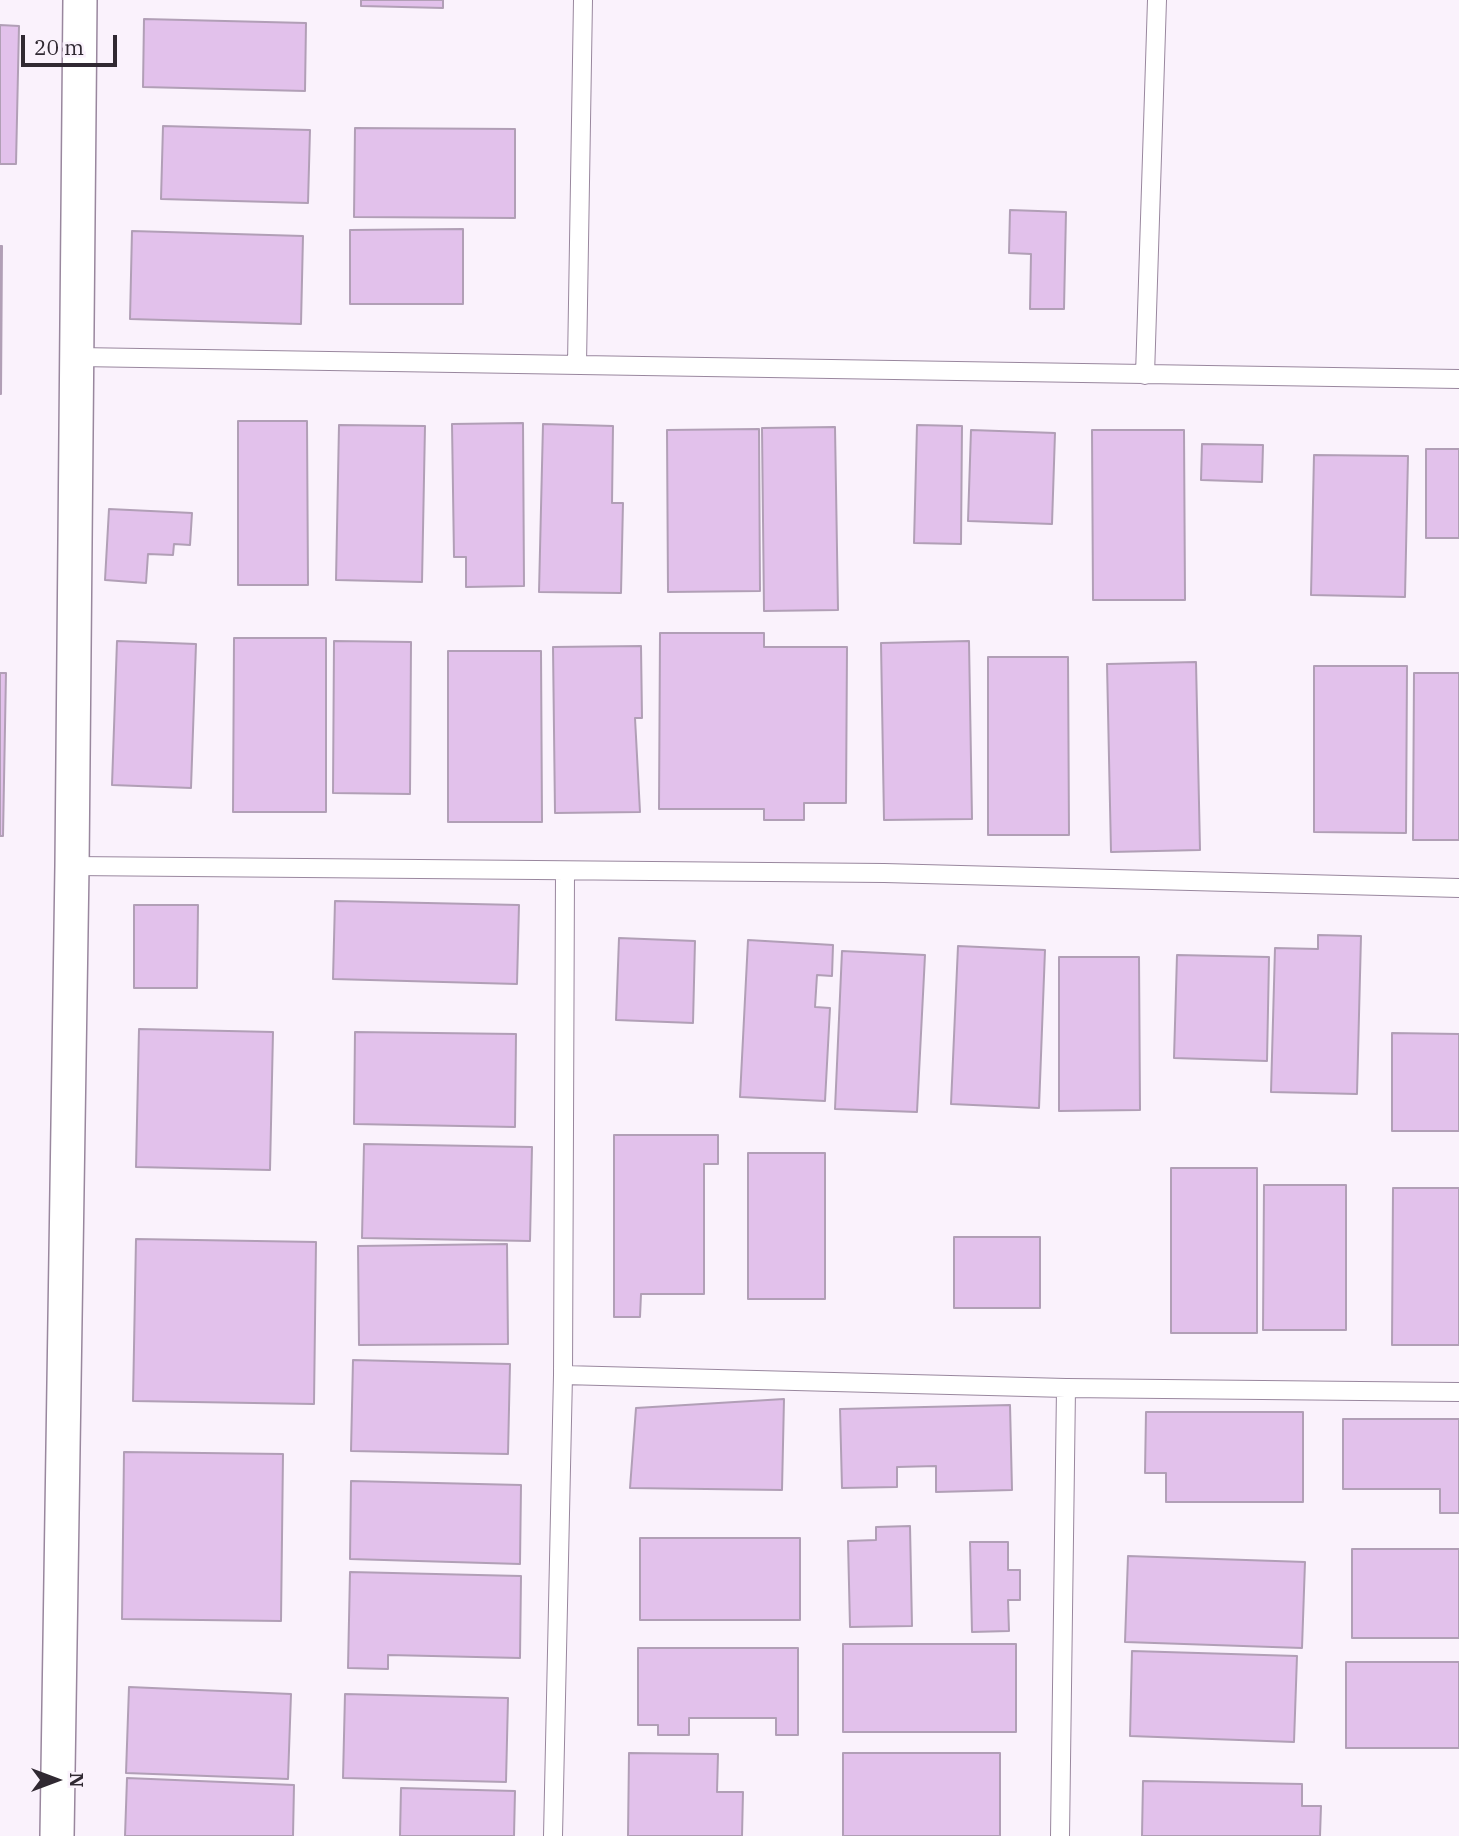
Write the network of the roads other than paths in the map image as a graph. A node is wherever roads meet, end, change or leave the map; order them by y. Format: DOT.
graph roads {
  1 [pos="80,0"];
  2 [pos="583,0"];
  3 [pos="1157,0"];
  4 [pos="78,356"];
  5 [pos="577,364"];
  6 [pos="1145,375"];
  7 [pos="1459,379"];
  8 [pos="72,866"];
  9 [pos="565,872"];
  10 [pos="1459,888"];
  11 [pos="563,1375"];
  12 [pos="1066,1388"];
  13 [pos="1459,1392"];
  14 [pos="57,1836"];
  15 [pos="554,1836"];
  16 [pos="1060,1836"];
  1 -- 4 [label="street"];
  2 -- 5 [label="lane"];
  3 -- 6 [label="lane"];
  4 -- 5 [label="lane"];
  4 -- 8 [label="street"];
  5 -- 6 [label="lane"];
  6 -- 7 [label="lane"];
  8 -- 9 [label="lane"];
  8 -- 14 [label="street"];
  9 -- 10 [label="lane"];
  9 -- 11 [label="lane"];
  11 -- 12 [label="lane"];
  11 -- 15 [label="lane"];
  12 -- 13 [label="lane"];
  12 -- 16 [label="lane"];
}
